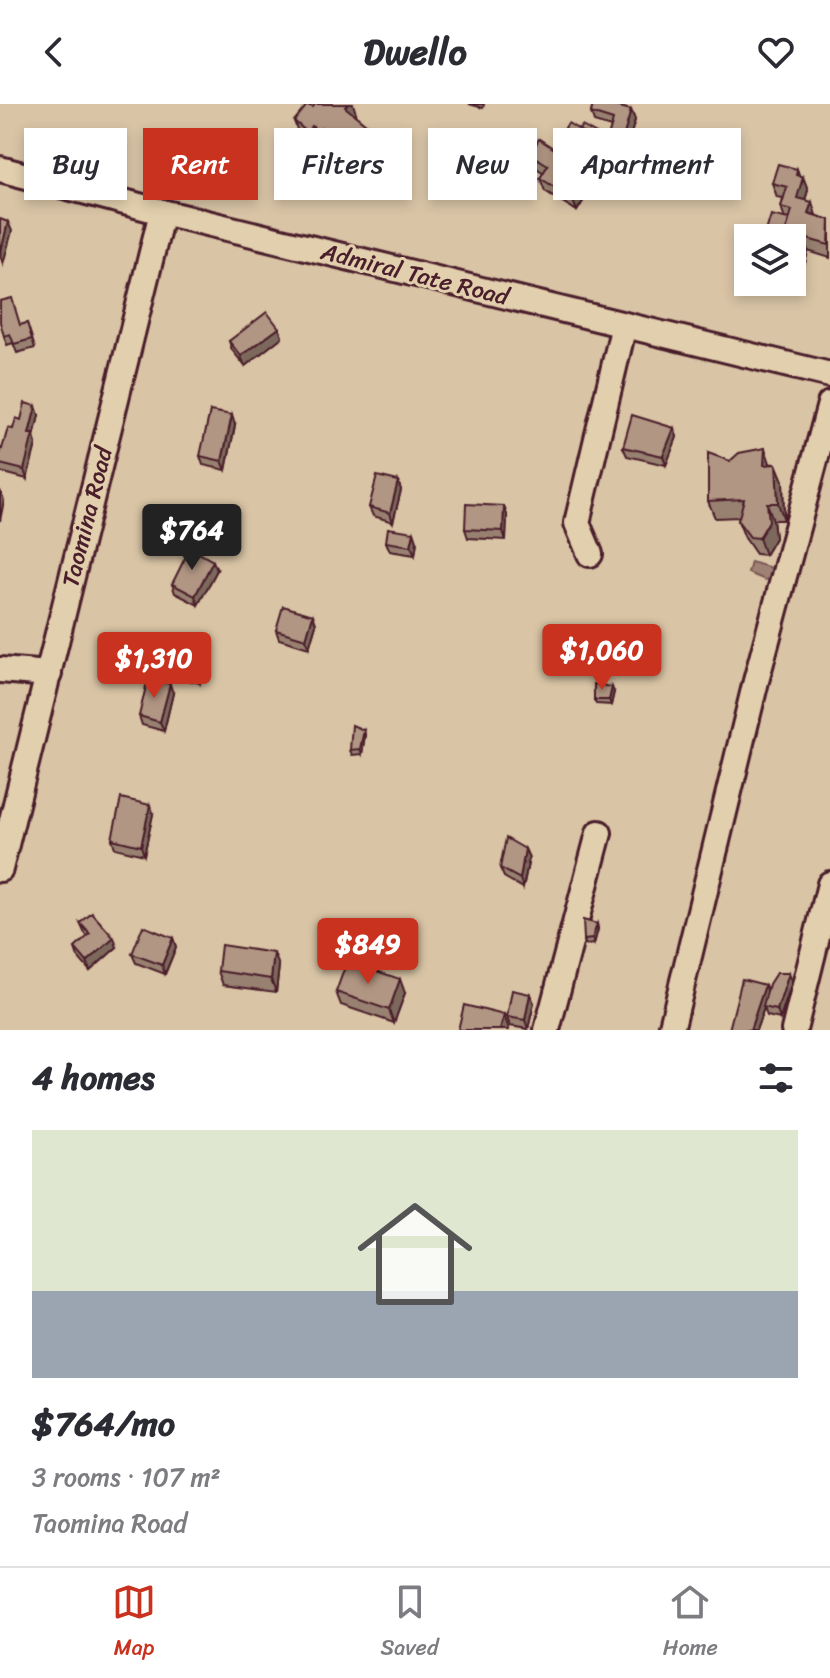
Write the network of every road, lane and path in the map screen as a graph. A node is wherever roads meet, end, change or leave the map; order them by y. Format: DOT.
graph roads {
  1 [pos="0,169"];
  2 [pos="162,212"];
  3 [pos="624,325"];
  4 [pos="830,375"];
  5 [pos="830,404"];
  6 [pos="590,554"];
  7 [pos="0,670"];
  8 [pos="49,674"];
  9 [pos="599,833"];
  10 [pos="0,869"];
  11 [pos="830,884"];
  12 [pos="547,1030"];
  13 [pos="671,1030"];
  14 [pos="794,1030"];
  1 -- 2 [label="street, Admiral Tate Road"];
  2 -- 3 [label="street, Admiral Tate Road"];
  2 -- 8 [label="street, Taomina Road"];
  3 -- 4 [label="street, Admiral Tate Road"];
  3 -- 6 [label="street"];
  5 -- 13 [label="street"];
  7 -- 8 [label="street"];
  8 -- 10 [label="street, Taomina Road"];
  9 -- 12 [label="street"];
  11 -- 14 [label="street"];
}
